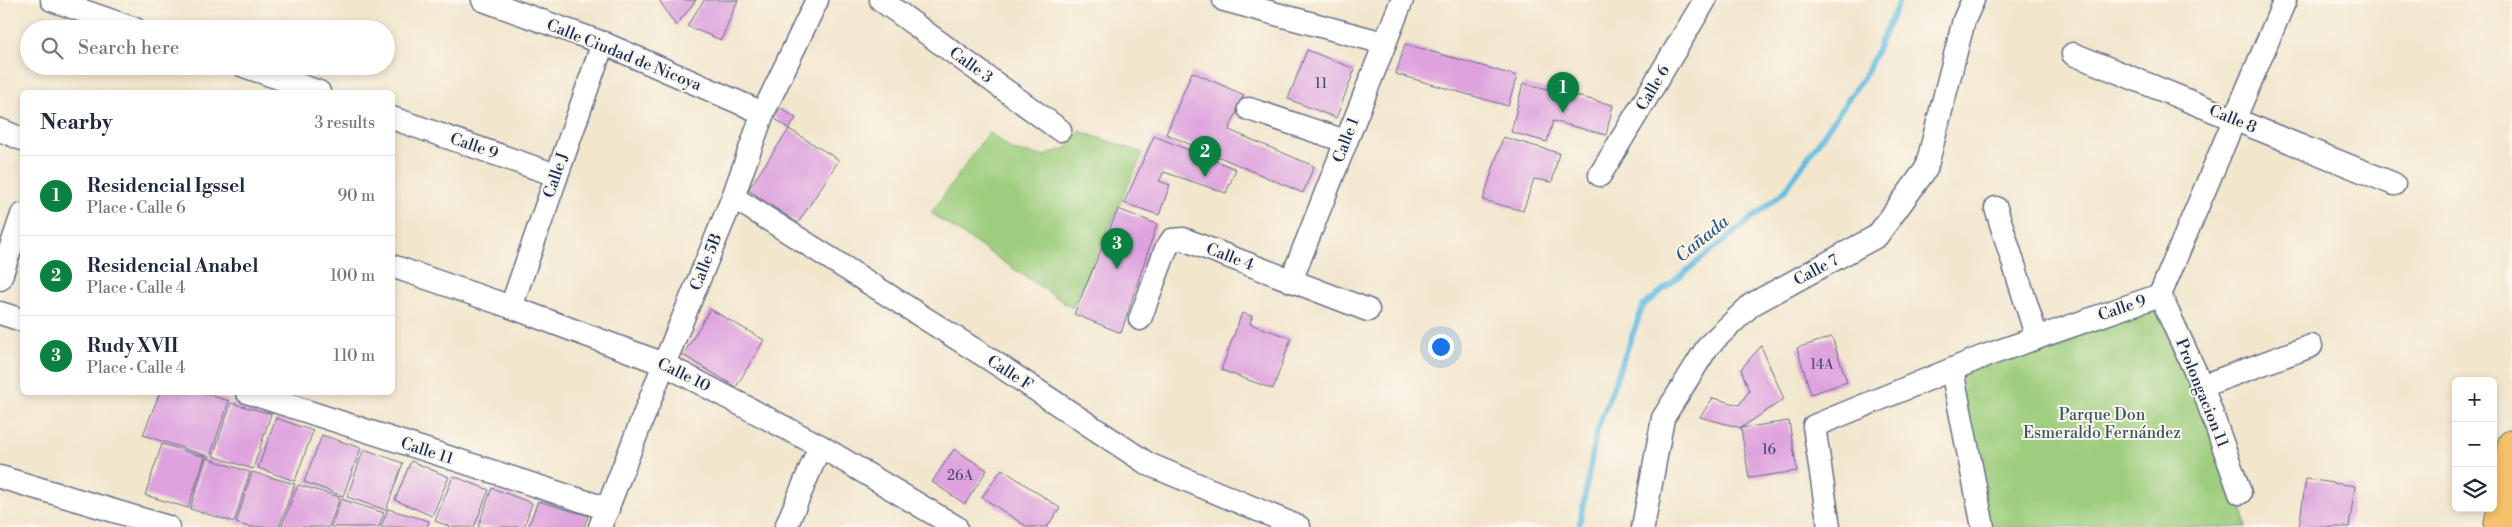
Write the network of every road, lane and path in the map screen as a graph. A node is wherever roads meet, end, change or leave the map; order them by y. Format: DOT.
graph roads {
  1 [pos="52,0"];
  2 [pos="483,0"];
  3 [pos="818,0"];
  4 [pos="881,0"];
  5 [pos="1224,0"];
  6 [pos="1402,0"];
  7 [pos="1705,0"];
  8 [pos="1973,0"];
  9 [pos="2285,0"];
  10 [pos="109,20"];
  11 [pos="603,43"];
  12 [pos="1384,43"];
  13 [pos="2073,54"];
  14 [pos="270,75"];
  15 [pos="313,90"];
  16 [pos="1249,109"];
  17 [pos="763,113"];
  18 [pos="395,119"];
  19 [pos="2233,119"];
  20 [pos="0,130"];
  21 [pos="1060,130"];
  22 [pos="20,138"];
  23 [pos="1345,141"];
  24 [pos="556,174"];
  25 [pos="1600,175"];
  26 [pos="2394,184"];
  27 [pos="733,197"];
  28 [pos="1996,208"];
  29 [pos="20,221"];
  30 [pos="395,267"];
  31 [pos="0,279"];
  32 [pos="1290,281"];
  33 [pos="2160,295"];
  34 [pos="512,307"];
  35 [pos="1368,310"];
  36 [pos="0,313"];
  37 [pos="20,319"];
  38 [pos="1140,319"];
  39 [pos="2037,338"];
  40 [pos="2311,346"];
  41 [pos="664,364"];
  42 [pos="1952,370"];
  43 [pos="2202,386"];
  44 [pos="256,395"];
  45 [pos="820,446"];
  46 [pos="2511,456"];
  47 [pos="0,477"];
  48 [pos="2240,493"];
  49 [pos="604,518"];
  50 [pos="168,527"];
  51 [pos="786,527"];
  52 [pos="956,527"];
  53 [pos="1298,527"];
  54 [pos="1643,527"];
  55 [pos="1829,527"];
  56 [pos="1983,527"];
  57 [pos="2498,527"];
  1 -- 10 [label="street"];
  2 -- 11 [label="street, Calle Ciudad de Nicoya"];
  3 -- 17 [label="street, Calle 5B"];
  4 -- 21 [label="street, Calle 3"];
  5 -- 12 [label="street"];
  6 -- 12 [label="street, Calle 1"];
  7 -- 25 [label="street, Calle 6"];
  8 -- 54 [label="street, Calle 7"];
  9 -- 19 [label="street, Calle 9"];
  11 -- 17 [label="street, Calle Ciudad de Nicoya"];
  11 -- 24 [label="street, Calle J"];
  12 -- 23 [label="street, Calle 1"];
  13 -- 19 [label="street, Calle 8"];
  14 -- 15 [label="street"];
  16 -- 23 [label="street"];
  17 -- 27 [label="street, Calle 5B"];
  18 -- 24 [label="street, Calle 9"];
  19 -- 26 [label="street, Calle 8"];
  19 -- 33 [label="street, Calle 9"];
  20 -- 22 [label="street"];
  23 -- 32 [label="street, Calle 1"];
  24 -- 34 [label="street, Calle J"];
  27 -- 41 [label="street, Calle 5B"];
  27 -- 53 [label="street, Calle F"];
  28 -- 39 [label="street"];
  29 -- 31 [label="street"];
  30 -- 34 [label="street, Calle 10"];
  32 -- 35 [label="street, Calle 4"];
  32 -- 38 [label="street, Calle 4"];
  33 -- 39 [label="street, Calle 9"];
  33 -- 43 [label="street, Prolongacion 11"];
  34 -- 41 [label="street, Calle 10"];
  36 -- 37 [label="street"];
  39 -- 42 [label="street, Calle 9"];
  40 -- 43 [label="street"];
  41 -- 45 [label="street, Calle 10"];
  41 -- 49 [label="street, Calle 5B"];
  42 -- 55 [label="street, Calle 9"];
  42 -- 56 [label="street"];
  43 -- 48 [label="street, Prolongacion 11"];
  44 -- 49 [label="street, Calle 11"];
  45 -- 51 [label="street"];
  45 -- 52 [label="street, Calle 10"];
  46 -- 57 [label="main road"];
  47 -- 50 [label="street"];
}
